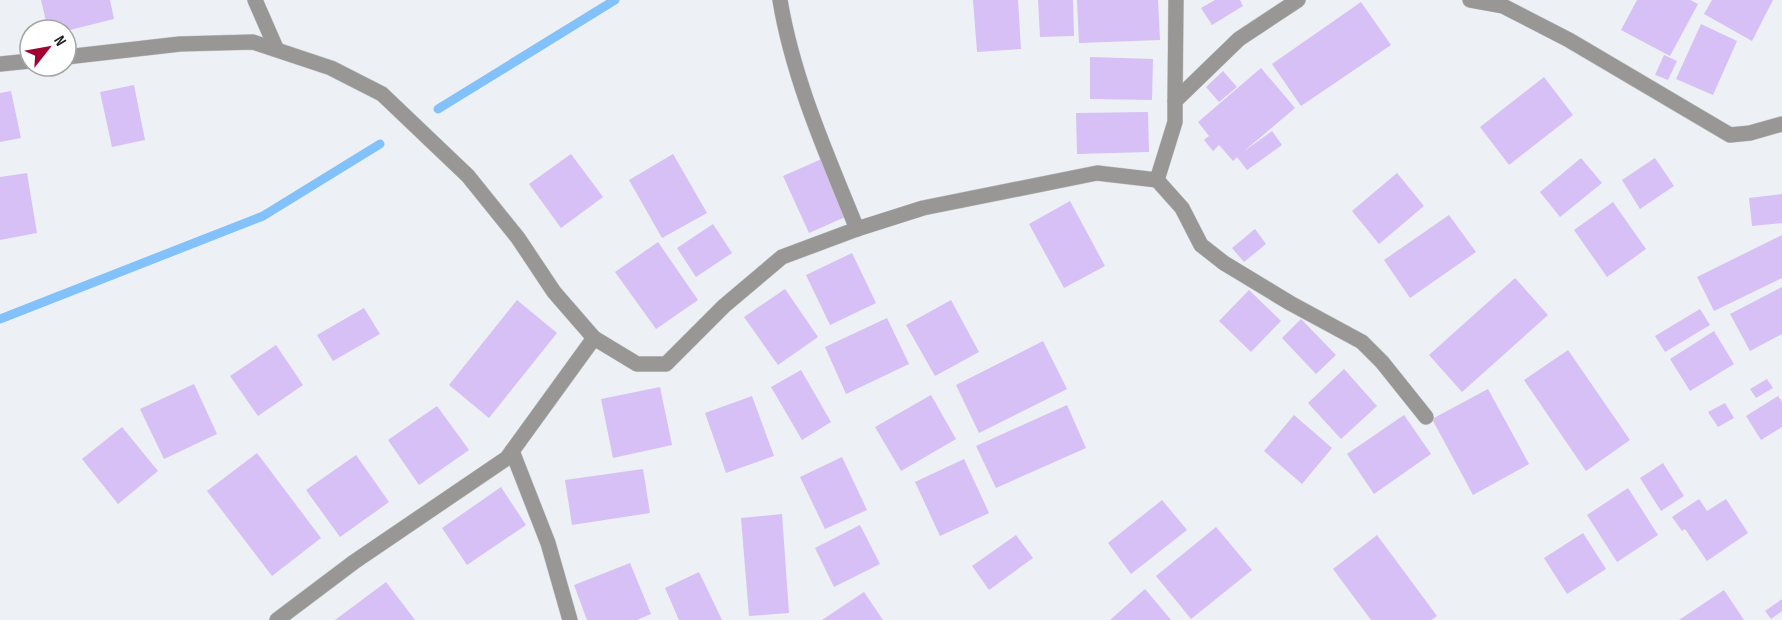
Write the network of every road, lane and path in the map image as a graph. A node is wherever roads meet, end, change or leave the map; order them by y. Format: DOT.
graph roads {
  1 [pos="255,0"];
  2 [pos="780,0"];
  3 [pos="1176,0"];
  4 [pos="1298,0"];
  5 [pos="1470,0"];
  6 [pos="276,48"];
  7 [pos="78,56"];
  8 [pos="18,62"];
  9 [pos="0,64"];
  10 [pos="1175,101"];
  11 [pos="1782,124"];
  12 [pos="1157,180"];
  13 [pos="857,229"];
  14 [pos="594,338"];
  15 [pos="1426,417"];
  16 [pos="512,451"];
  17 [pos="277,620"];
  18 [pos="570,620"];
  1 -- 6 [label="street"];
  2 -- 13 [label="street"];
  3 -- 10 [label="street"];
  4 -- 10 [label="street"];
  5 -- 11 [label="street"];
  6 -- 7 [label="street"];
  6 -- 14 [label="street"];
  8 -- 9 [label="street"];
  10 -- 12 [label="street"];
  12 -- 13 [label="street"];
  12 -- 15 [label="street"];
  13 -- 14 [label="street"];
  14 -- 16 [label="street"];
  16 -- 17 [label="street"];
  16 -- 18 [label="street"];
}
